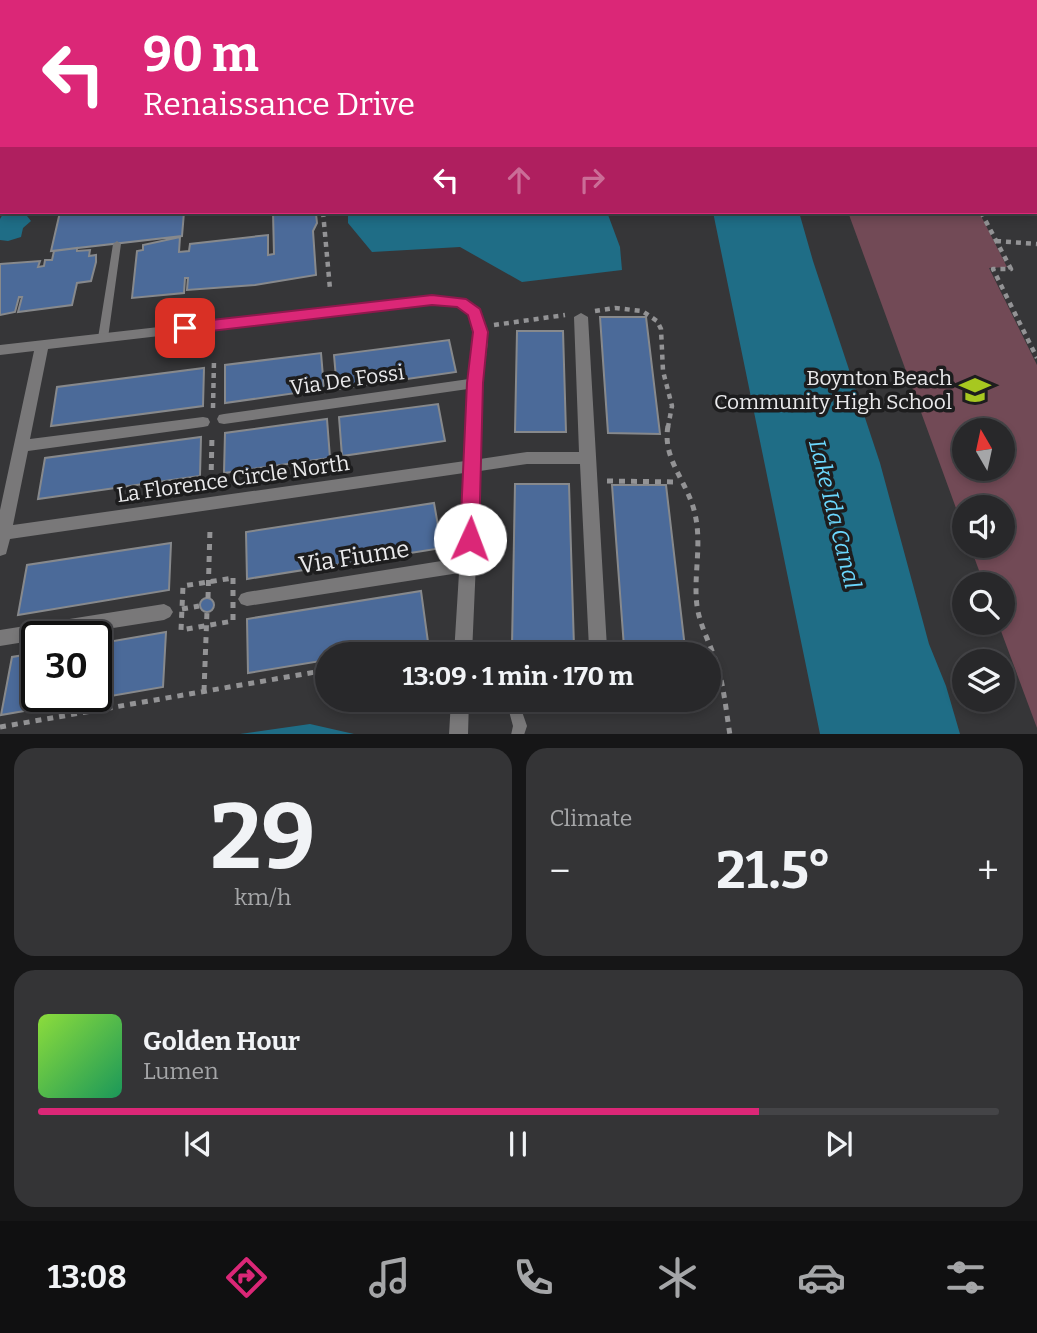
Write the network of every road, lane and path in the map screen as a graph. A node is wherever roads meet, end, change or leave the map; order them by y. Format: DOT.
graph roads {
  1 [pos="323,214"];
  2 [pos="982,214"];
  3 [pos="996,241"];
  4 [pos="117,244"];
  5 [pos="1037,244"];
  6 [pos="330,289"];
  7 [pos="580,314"];
  8 [pos="494,325"];
  9 [pos="103,338"];
  10 [pos="42,345"];
  11 [pos="0,350"];
  12 [pos="1037,358"];
  13 [pos="475,383"];
  14 [pos="224,419"];
  15 [pos="203,422"];
  16 [pos="21,446"];
  17 [pos="587,458"];
  18 [pos="472,465"];
  19 [pos="603,481"];
  20 [pos="679,482"];
  21 [pos="209,529"];
  22 [pos="1,539"];
  23 [pos="469,564"];
  24 [pos="208,582"];
  25 [pos="208,598"];
  26 [pos="247,599"];
  27 [pos="199,606"];
  28 [pos="173,611"];
  29 [pos="207,611"];
  30 [pos="207,625"];
  31 [pos="0,638"];
  32 [pos="464,642"];
  33 [pos="598,642"];
  34 [pos="315,672"];
  35 [pos="204,691"];
  36 [pos="459,712"];
  37 [pos="516,712"];
  38 [pos="0,727"];
  39 [pos="458,734"];
  40 [pos="517,734"];
  41 [pos="730,734"];
  1 -- 6 [label="path"];
  2 -- 3 [label="path"];
  3 -- 5 [label="path"];
  3 -- 12 [label="path"];
  4 -- 9 [label="lane"];
  7 -- 8 [label="path"];
  7 -- 17 [label="street"];
  7 -- 20 [label="path"];
  9 -- 10 [label="street"];
  9 -- 13 [label="street"];
  10 -- 11 [label="street"];
  10 -- 16 [label="street"];
  13 -- 14 [label="street, Via De Fossi"];
  13 -- 18 [label="street"];
  15 -- 16 [label="street"];
  16 -- 22 [label="street"];
  17 -- 18 [label="street, La Florence Circle North"];
  17 -- 33 [label="street"];
  18 -- 22 [label="street, La Florence Circle North"];
  18 -- 23 [label="street"];
  19 -- 20 [label="path"];
  20 -- 41 [label="path"];
  21 -- 24 [label="path"];
  23 -- 26 [label="street, Via Fiume"];
  23 -- 32 [label="street"];
  24 -- 25 [label="path"];
  24 -- 28 [label="path"];
  24 -- 30 [label="path"];
  27 -- 28 [label="path"];
  28 -- 30 [label="path"];
  28 -- 31 [label="street"];
  29 -- 30 [label="path"];
  30 -- 35 [label="path"];
  34 -- 35 [label="path"];
  35 -- 38 [label="path"];
  36 -- 39 [label="street"];
  37 -- 40 [label="lane"];
}
